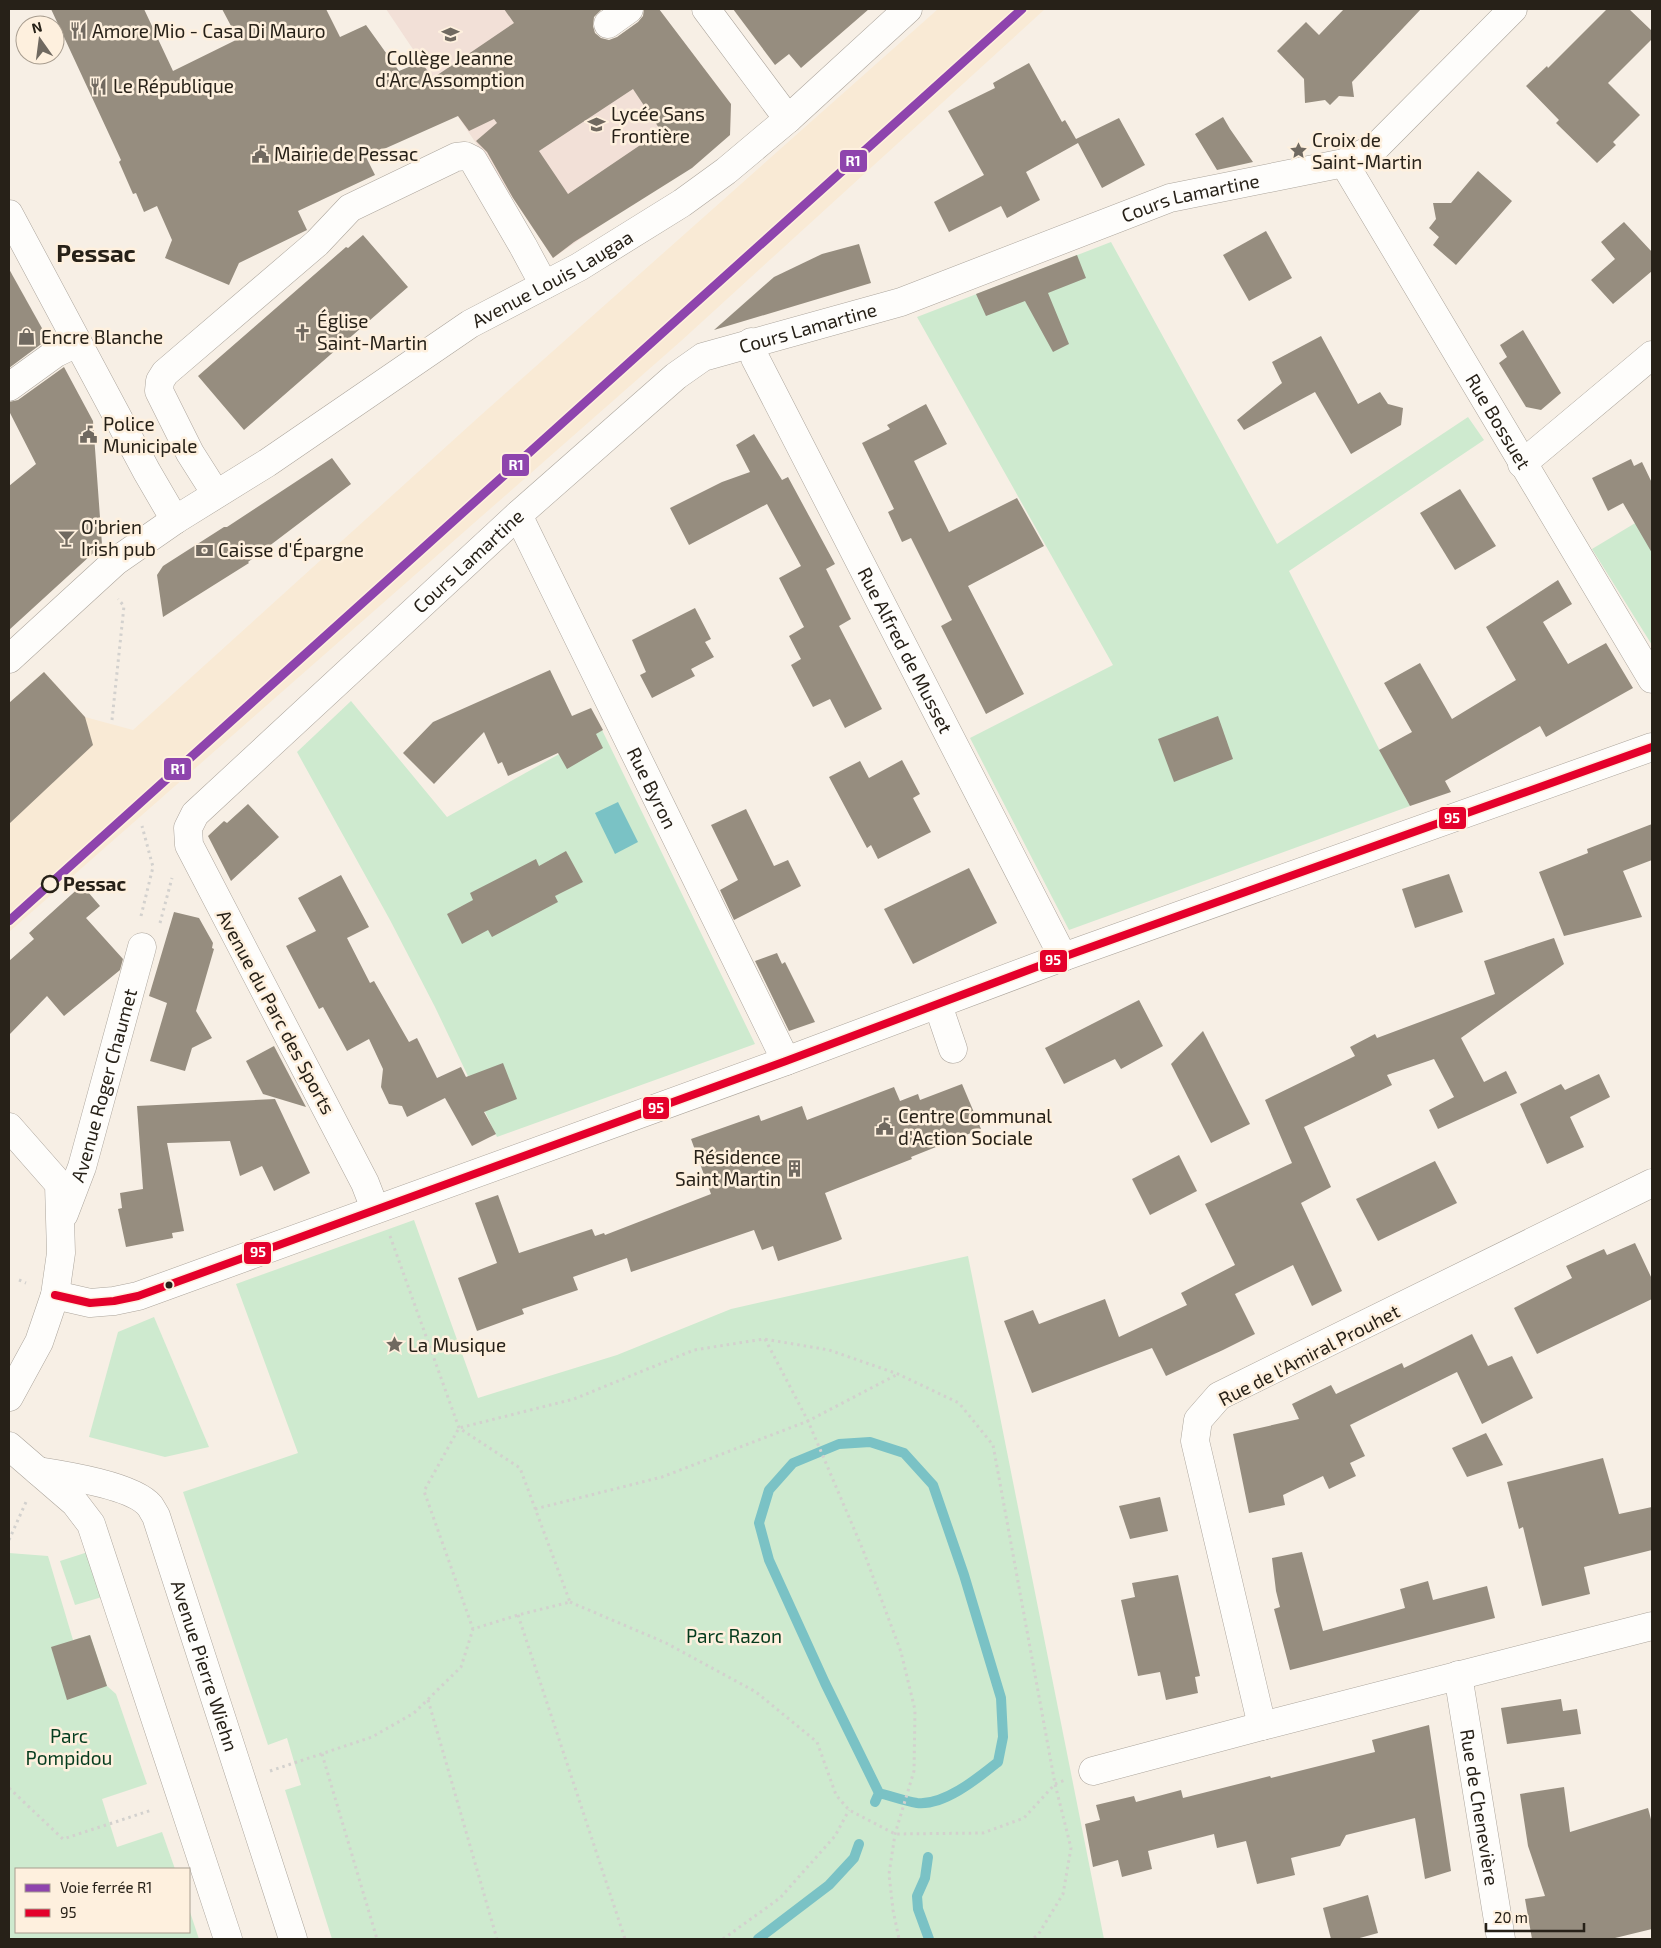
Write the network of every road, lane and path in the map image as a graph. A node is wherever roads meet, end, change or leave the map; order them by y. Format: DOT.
graph roads {
  1 [pos="706,9"];
  2 [pos="908,9"];
  3 [pos="1513,9"];
  4 [pos="788,119"];
  5 [pos="1344,163"];
  6 [pos="9,214"];
  7 [pos="544,286"];
  8 [pos="752,342"];
  9 [pos="77,343"];
  10 [pos="1652,355"];
  11 [pos="9,387"];
  12 [pos="1522,464"];
  13 [pos="216,494"];
  14 [pos="518,515"];
  15 [pos="175,520"];
  16 [pos="124,606"];
  17 [pos="9,659"];
  18 [pos="1652,679"];
  19 [pos="112,720"];
  20 [pos="1652,747"];
  21 [pos="195,814"];
  22 [pos="142,826"];
  23 [pos="174,869"];
  24 [pos="142,947"];
  25 [pos="1063,956"];
  26 [pos="938,1005"];
  27 [pos="953,1049"];
  28 [pos="786,1061"];
  29 [pos="9,1126"];
  30 [pos="1652,1183"];
  31 [pos="381,1219"];
  32 [pos="61,1222"];
  33 [pos="55,1295"];
  34 [pos="764,1339"];
  35 [pos="898,1374"];
  36 [pos="9,1397"];
  37 [pos="808,1421"];
  38 [pos="459,1428"];
  39 [pos="9,1446"];
  40 [pos="38,1471"];
  41 [pos="27,1500"];
  42 [pos="535,1509"];
  43 [pos="9,1540"];
  44 [pos="570,1602"];
  45 [pos="518,1615"];
  46 [pos="1652,1626"];
  47 [pos="473,1629"];
  48 [pos="1458,1675"];
  49 [pos="428,1700"];
  50 [pos="1262,1726"];
  51 [pos="322,1754"];
  52 [pos="270,1771"];
  53 [pos="1093,1771"];
  54 [pos="1055,1784"];
  55 [pos="9,1788"];
  56 [pos="158,1808"];
  57 [pos="849,1810"];
  58 [pos="895,1834"];
  59 [pos="228,1939"];
  60 [pos="293,1939"];
  61 [pos="377,1939"];
  62 [pos="497,1939"];
  63 [pos="625,1939"];
  64 [pos="723,1939"];
  65 [pos="899,1939"];
  66 [pos="1032,1939"];
  67 [pos="1501,1939"];
  1 -- 4 [label="street"];
  2 -- 4 [label="street, Avenue Louis Laugaa"];
  3 -- 5 [label="street, Cours Lamartine"];
  4 -- 7 [label="street, Avenue Louis Laugaa"];
  5 -- 8 [label="street, Cours Lamartine"];
  5 -- 12 [label="street, Rue Bossuet"];
  6 -- 9 [label="street"];
  7 -- 13 [label="street, Avenue Louis Laugaa"];
  7 -- 13 [label="street"];
  8 -- 14 [label="street, Cours Lamartine"];
  8 -- 25 [label="street, Rue Alfred de Musset"];
  9 -- 11 [label="street"];
  9 -- 15 [label="street"];
  10 -- 12 [label="street"];
  12 -- 18 [label="street, Rue Bossuet"];
  13 -- 15 [label="street, Avenue Louis Laugaa"];
  14 -- 21 [label="street, Cours Lamartine"];
  14 -- 28 [label="street, Rue Byron"];
  15 -- 17 [label="street, Avenue Louis Laugaa"];
  16 -- 19 [label="path"];
  20 -- 25 [label="street"];
  21 -- 31 [label="street, Avenue du Parc des Sports"];
  22 -- 24 [label="path"];
  23 -- 24 [label="path"];
  24 -- 32 [label="street, Avenue Roger Chaumet"];
  25 -- 26 [label="street"];
  26 -- 27 [label="street"];
  26 -- 28 [label="street"];
  28 -- 31 [label="street"];
  29 -- 32 [label="street, Avenue Roger Chaumet"];
  30 -- 50 [label="street, Rue de l'Amiral Prouhet"];
  31 -- 33 [label="street"];
  31 -- 38 [label="path"];
  32 -- 33 [label="street, Avenue Roger Chaumet"];
  33 -- 36 [label="street, Avenue Roger Chaumet"];
  34 -- 35 [label="path"];
  34 -- 37 [label="path"];
  34 -- 38 [label="path"];
  35 -- 37 [label="path"];
  35 -- 54 [label="path"];
  37 -- 42 [label="path"];
  37 -- 58 [label="path"];
  38 -- 42 [label="path"];
  38 -- 47 [label="path"];
  39 -- 40 [label="street, Avenue Pierre Wiehn"];
  40 -- 59 [label="street, Avenue Pierre Wiehn"];
  40 -- 60 [label="street, Avenue Pierre Wiehn"];
  41 -- 43 [label="path"];
  42 -- 44 [label="path"];
  44 -- 45 [label="path"];
  44 -- 57 [label="path"];
  45 -- 47 [label="path"];
  45 -- 63 [label="path"];
  46 -- 48 [label="street"];
  47 -- 49 [label="path"];
  48 -- 50 [label="street"];
  48 -- 67 [label="street, Rue de Chenevière"];
  49 -- 51 [label="path"];
  49 -- 62 [label="path"];
  50 -- 53 [label="street"];
  51 -- 52 [label="path"];
  51 -- 61 [label="path"];
  53 -- 54 [label="path"];
  54 -- 58 [label="path"];
  54 -- 66 [label="path"];
  55 -- 56 [label="path"];
  57 -- 58 [label="path"];
  57 -- 64 [label="path"];
  58 -- 65 [label="path"];
}
